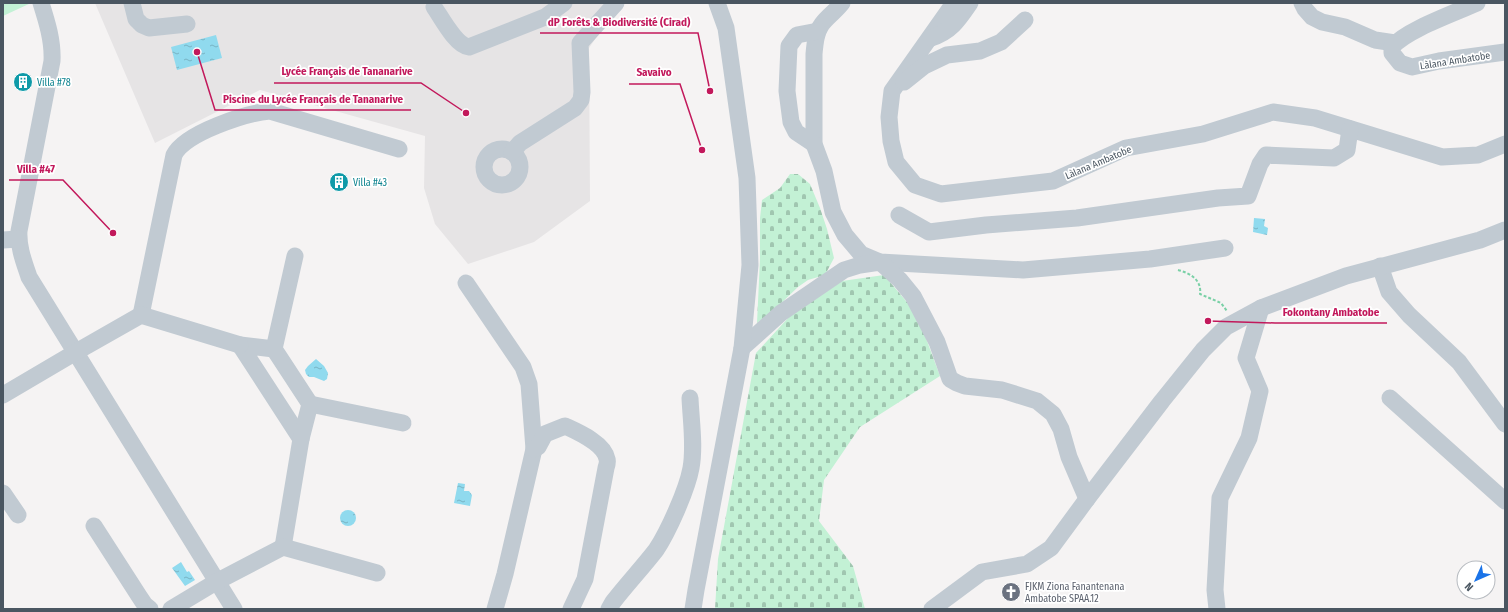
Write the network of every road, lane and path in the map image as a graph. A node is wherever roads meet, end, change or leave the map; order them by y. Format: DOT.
graph roads {
  1 [pos="41,3"];
  2 [pos="132,3"];
  3 [pos="564,3"];
  4 [pos="616,3"];
  5 [pos="717,3"];
  6 [pos="842,3"];
  7 [pos="954,3"];
  8 [pos="970,3"];
  9 [pos="1302,3"];
  10 [pos="1477,3"];
  11 [pos="434,7"];
  12 [pos="1025,20"];
  13 [pos="188,24"];
  14 [pos="818,31"];
  15 [pos="927,40"];
  16 [pos="1395,43"];
  17 [pos="1505,52"];
  18 [pos="787,91"];
  19 [pos="892,91"];
  20 [pos="814,96"];
  21 [pos="1350,129"];
  22 [pos="814,144"];
  23 [pos="1505,144"];
  24 [pos="399,149"];
  25 [pos="512,152"];
  26 [pos="899,214"];
  27 [pos="1505,230"];
  28 [pos="11,240"];
  29 [pos="1225,248"];
  30 [pos="295,256"];
  31 [pos="880,262"];
  32 [pos="1380,266"];
  33 [pos="1175,270"];
  34 [pos="466,283"];
  35 [pos="1261,308"];
  36 [pos="141,315"];
  37 [pos="1229,316"];
  38 [pos="240,345"];
  39 [pos="742,348"];
  40 [pos="274,349"];
  41 [pos="76,352"];
  42 [pos="3,396"];
  43 [pos="690,398"];
  44 [pos="1390,398"];
  45 [pos="310,404"];
  46 [pos="403,423"];
  47 [pos="1505,424"];
  48 [pos="301,440"];
  49 [pos="534,449"];
  50 [pos="3,493"];
  51 [pos="1087,499"];
  52 [pos="1505,501"];
  53 [pos="18,515"];
  54 [pos="94,526"];
  55 [pos="283,547"];
  56 [pos="377,573"];
  57 [pos="216,582"];
  58 [pos="150,609"];
  59 [pos="171,609"];
  60 [pos="234,609"];
  61 [pos="495,609"];
  62 [pos="571,609"];
  63 [pos="608,609"];
  64 [pos="693,609"];
  65 [pos="932,609"];
  66 [pos="1217,609"];
  1 -- 28 [label="street"];
  2 -- 13 [label="street"];
  3 -- 11 [label="street"];
  4 -- 25 [label="street"];
  5 -- 39 [label="street"];
  6 -- 14 [label="street"];
  7 -- 15 [label="street, Làlana Ambatobe"];
  8 -- 15 [label="street"];
  9 -- 16 [label="street"];
  10 -- 16 [label="street"];
  12 -- 19 [label="street"];
  14 -- 18 [label="street"];
  14 -- 20 [label="street"];
  15 -- 19 [label="street, Làlana Ambatobe"];
  16 -- 17 [label="street, Làlana Ambatobe"];
  18 -- 20 [label="street"];
  18 -- 22 [label="street"];
  19 -- 21 [label="street, Làlana Ambatobe"];
  20 -- 22 [label="street"];
  21 -- 23 [label="street, Làlana Ambatobe"];
  21 -- 26 [label="street"];
  22 -- 31 [label="street"];
  24 -- 36 [label="street"];
  27 -- 32 [label="street"];
  28 -- 41 [label="street"];
  29 -- 31 [label="street"];
  30 -- 40 [label="street"];
  31 -- 39 [label="street"];
  31 -- 51 [label="street"];
  32 -- 35 [label="street"];
  32 -- 47 [label="street"];
  33 -- 37 [label="path"];
  34 -- 49 [label="street"];
  35 -- 51 [label="street"];
  35 -- 66 [label="street"];
  36 -- 38 [label="street"];
  36 -- 41 [label="street"];
  38 -- 40 [label="street"];
  38 -- 48 [label="street"];
  39 -- 64 [label="street"];
  40 -- 45 [label="street"];
  41 -- 42 [label="street"];
  41 -- 57 [label="street"];
  43 -- 63 [label="street"];
  44 -- 52 [label="street"];
  45 -- 46 [label="street"];
  45 -- 48 [label="street"];
  48 -- 55 [label="street"];
  49 -- 61 [label="street"];
  49 -- 62 [label="street"];
  50 -- 53 [label="street"];
  51 -- 65 [label="street"];
  54 -- 58 [label="street"];
  55 -- 56 [label="street"];
  55 -- 57 [label="street"];
  57 -- 59 [label="street"];
  57 -- 60 [label="street"];
}
